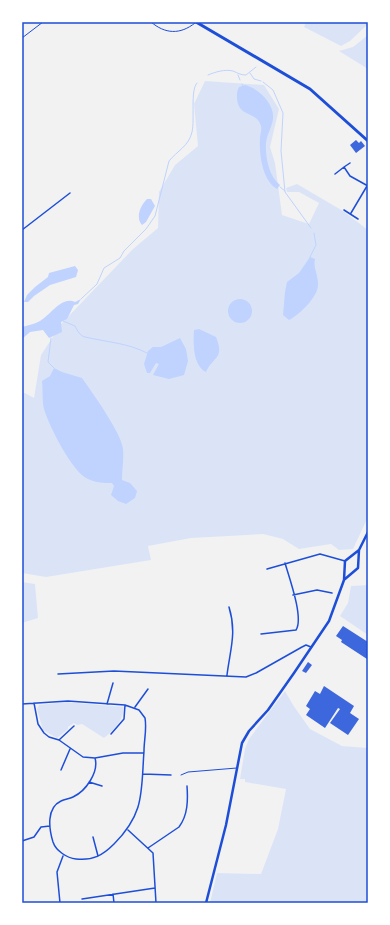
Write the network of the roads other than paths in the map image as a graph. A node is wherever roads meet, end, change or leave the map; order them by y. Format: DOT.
graph roads {
  1 [pos="43,22"];
  2 [pos="151,22"];
  3 [pos="196,22"];
  4 [pos="22,38"];
  5 [pos="368,141"];
  6 [pos="350,163"];
  7 [pos="344,168"];
  8 [pos="335,174"];
  9 [pos="368,186"];
  10 [pos="70,193"];
  11 [pos="344,210"];
  12 [pos="351,213"];
  13 [pos="358,219"];
  14 [pos="22,230"];
  15 [pos="368,532"];
  16 [pos="359,550"];
  17 [pos="350,556"];
  18 [pos="359,560"];
  19 [pos="345,561"];
  20 [pos="285,563"];
  21 [pos="267,568"];
  22 [pos="346,568"];
  23 [pos="354,571"];
  24 [pos="344,580"];
  25 [pos="332,593"];
  26 [pos="293,595"];
  27 [pos="229,607"];
  28 [pos="261,634"];
  29 [pos="311,647"];
  30 [pos="58,674"];
  31 [pos="227,676"];
  32 [pos="112,683"];
  33 [pos="148,689"];
  34 [pos="34,703"];
  35 [pos="22,704"];
  36 [pos="107,704"];
  37 [pos="125,705"];
  38 [pos="136,707"];
  39 [pos="74,726"];
  40 [pos="111,734"];
  41 [pos="59,740"];
  42 [pos="70,749"];
  43 [pos="143,752"];
  44 [pos="95,758"];
  45 [pos="237,768"];
  46 [pos="61,770"];
  47 [pos="143,774"];
  48 [pos="170,774"];
  49 [pos="181,775"];
  50 [pos="88,782"];
  51 [pos="102,786"];
  52 [pos="187,786"];
  53 [pos="50,826"];
  54 [pos="128,830"];
  55 [pos="93,837"];
  56 [pos="22,841"];
  57 [pos="148,848"];
  58 [pos="64,855"];
  59 [pos="98,856"];
  60 [pos="156,888"];
  61 [pos="113,894"];
  62 [pos="82,899"];
  63 [pos="60,903"];
  64 [pos="114,903"];
  65 [pos="156,903"];
  66 [pos="206,903"];
  1 -- 4 [label="lane"];
  2 -- 3 [label="lane"];
  3 -- 5 [label="highway"];
  6 -- 7 [label="street"];
  7 -- 8 [label="street"];
  7 -- 9 [label="street"];
  9 -- 12 [label="street"];
  10 -- 14 [label="street"];
  11 -- 12 [label="street"];
  12 -- 13 [label="street"];
  15 -- 16 [label="main road"];
  16 -- 17 [label="main road"];
  16 -- 18 [label="main road"];
  17 -- 18 [label="main road"];
  17 -- 19 [label="main road"];
  18 -- 23 [label="main road"];
  19 -- 20 [label="street"];
  19 -- 22 [label="main road"];
  20 -- 21 [label="street"];
  20 -- 26 [label="street"];
  22 -- 23 [label="main road"];
  22 -- 24 [label="main road"];
  23 -- 24 [label="main road"];
  24 -- 29 [label="main road"];
  25 -- 26 [label="street"];
  26 -- 28 [label="street"];
  27 -- 31 [label="street"];
  29 -- 31 [label="street"];
  29 -- 45 [label="main road"];
  30 -- 31 [label="street"];
  32 -- 36 [label="street"];
  33 -- 38 [label="street"];
  34 -- 35 [label="street"];
  34 -- 36 [label="street"];
  34 -- 41 [label="street"];
  36 -- 37 [label="street"];
  37 -- 38 [label="street"];
  37 -- 40 [label="street"];
  38 -- 43 [label="street"];
  39 -- 41 [label="street"];
  41 -- 42 [label="street"];
  42 -- 44 [label="street"];
  42 -- 46 [label="street"];
  43 -- 44 [label="street"];
  43 -- 47 [label="street"];
  44 -- 50 [label="street"];
  45 -- 49 [label="lane"];
  45 -- 66 [label="main road"];
  47 -- 48 [label="street"];
  47 -- 54 [label="street"];
  50 -- 51 [label="street"];
  50 -- 53 [label="street"];
  52 -- 57 [label="street"];
  53 -- 56 [label="street"];
  53 -- 58 [label="street"];
  54 -- 57 [label="street"];
  54 -- 59 [label="street"];
  55 -- 59 [label="street"];
  57 -- 60 [label="street"];
  58 -- 59 [label="street"];
  58 -- 63 [label="street"];
  60 -- 61 [label="street"];
  60 -- 65 [label="street"];
  61 -- 62 [label="street"];
  61 -- 64 [label="street"];
}
